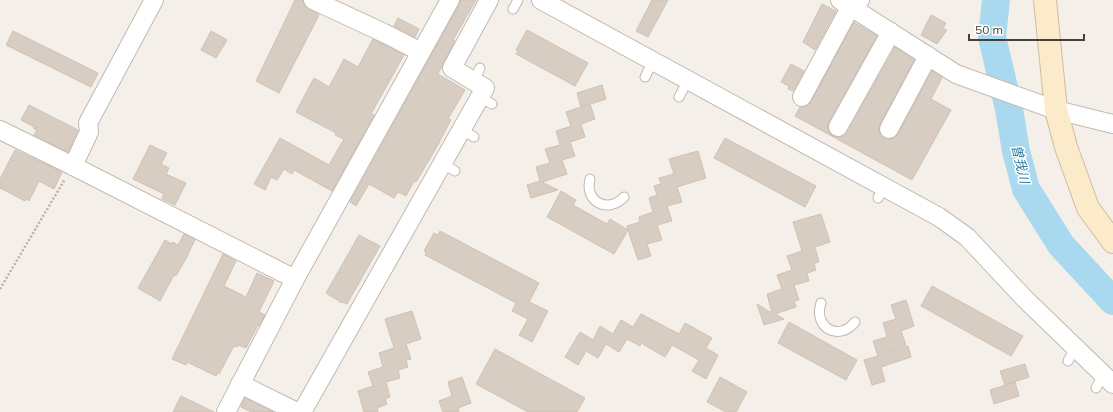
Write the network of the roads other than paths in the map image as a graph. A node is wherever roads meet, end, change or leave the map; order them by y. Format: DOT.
graph roads {
  1 [pos="154,0"];
  2 [pos="313,0"];
  3 [pos="450,0"];
  4 [pos="489,0"];
  5 [pos="518,0"];
  6 [pos="541,0"];
  7 [pos="1045,0"];
  8 [pos="851,2"];
  9 [pos="513,9"];
  10 [pos="891,32"];
  11 [pos="421,52"];
  12 [pos="928,56"];
  13 [pos="653,61"];
  14 [pos="645,77"];
  15 [pos="688,80"];
  16 [pos="679,97"];
  17 [pos="802,98"];
  18 [pos="1049,108"];
  19 [pos="1113,124"];
  20 [pos="838,127"];
  21 [pos="889,129"];
  22 [pos="0,130"];
  23 [pos="73,166"];
  24 [pos="590,179"];
  25 [pos="624,197"];
  26 [pos="1113,242"];
  27 [pos="294,279"];
  28 [pos="821,303"];
  29 [pos="855,322"];
  30 [pos="1104,382"];
  31 [pos="240,384"];
  32 [pos="226,412"];
  33 [pos="297,412"];
  34 [pos="302,412"];
  1 -- 23 [label="street"];
  2 -- 11 [label="street"];
  3 -- 11 [label="street"];
  4 -- 34 [label="street"];
  5 -- 9 [label="lane"];
  6 -- 13 [label="street"];
  7 -- 18 [label="street"];
  8 -- 10 [label="street"];
  8 -- 17 [label="street"];
  10 -- 12 [label="street"];
  10 -- 20 [label="street"];
  11 -- 27 [label="street"];
  12 -- 18 [label="street"];
  12 -- 21 [label="street"];
  13 -- 14 [label="lane"];
  13 -- 15 [label="street"];
  15 -- 16 [label="lane"];
  15 -- 30 [label="street"];
  18 -- 19 [label="street"];
  18 -- 26 [label="street"];
  22 -- 23 [label="street"];
  23 -- 27 [label="street"];
  24 -- 25 [label="lane"];
  27 -- 31 [label="street"];
  28 -- 29 [label="lane"];
  31 -- 32 [label="street"];
  31 -- 33 [label="street"];
}
